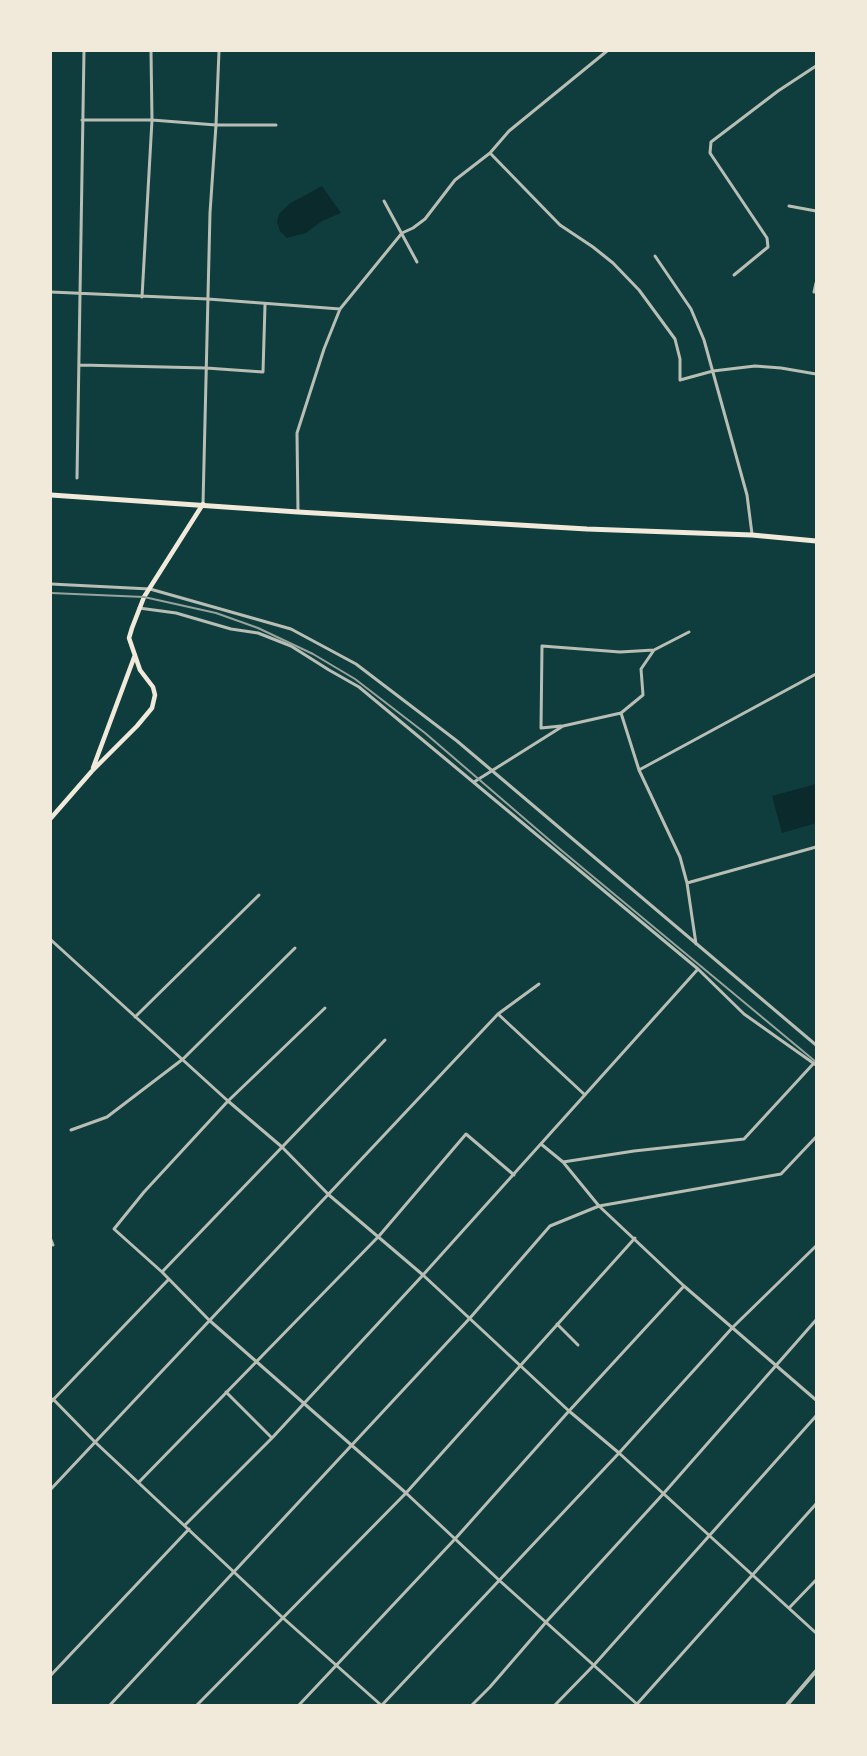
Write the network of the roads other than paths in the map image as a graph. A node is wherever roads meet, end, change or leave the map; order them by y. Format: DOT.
graph roads {
  1 [pos="84,51"];
  2 [pos="151,51"];
  3 [pos="219,51"];
  4 [pos="607,51"];
  5 [pos="816,66"];
  6 [pos="82,120"];
  7 [pos="152,120"];
  8 [pos="216,125"];
  9 [pos="276,125"];
  10 [pos="490,153"];
  11 [pos="384,201"];
  12 [pos="789,206"];
  13 [pos="816,211"];
  14 [pos="402,233"];
  15 [pos="655,256"];
  16 [pos="417,262"];
  17 [pos="734,275"];
  18 [pos="816,283"];
  19 [pos="51,292"];
  20 [pos="816,292"];
  21 [pos="80,294"];
  22 [pos="142,297"];
  23 [pos="208,298"];
  24 [pos="265,305"];
  25 [pos="340,309"];
  26 [pos="80,365"];
  27 [pos="206,368"];
  28 [pos="713,371"];
  29 [pos="816,374"];
  30 [pos="77,478"];
  31 [pos="51,495"];
  32 [pos="202,504"];
  33 [pos="298,512"];
  34 [pos="752,536"];
  35 [pos="816,541"];
  36 [pos="51,584"];
  37 [pos="150,589"];
  38 [pos="139,608"];
  39 [pos="689,632"];
  40 [pos="654,650"];
  41 [pos="135,655"];
  42 [pos="816,674"];
  43 [pos="621,713"];
  44 [pos="563,726"];
  45 [pos="639,770"];
  46 [pos="92,771"];
  47 [pos="493,771"];
  48 [pos="474,782"];
  49 [pos="51,818"];
  50 [pos="816,847"];
  51 [pos="687,883"];
  52 [pos="259,895"];
  53 [pos="51,940"];
  54 [pos="696,945"];
  55 [pos="295,948"];
  56 [pos="698,969"];
  57 [pos="539,984"];
  58 [pos="325,1008"];
  59 [pos="498,1014"];
  60 [pos="135,1017"];
  61 [pos="385,1040"];
  62 [pos="816,1045"];
  63 [pos="183,1059"];
  64 [pos="815,1064"];
  65 [pos="585,1095"];
  66 [pos="228,1101"];
  67 [pos="70,1130"];
  68 [pos="816,1137"];
  69 [pos="541,1143"];
  70 [pos="282,1146"];
  71 [pos="563,1162"];
  72 [pos="514,1175"];
  73 [pos="329,1195"];
  74 [pos="599,1206"];
  75 [pos="379,1236"];
  76 [pos="635,1238"];
  77 [pos="51,1240"];
  78 [pos="53,1245"];
  79 [pos="816,1246"];
  80 [pos="162,1272"];
  81 [pos="423,1275"];
  82 [pos="169,1279"];
  83 [pos="684,1286"];
  84 [pos="470,1318"];
  85 [pos="209,1320"];
  86 [pos="816,1320"];
  87 [pos="557,1324"];
  88 [pos="733,1327"];
  89 [pos="578,1345"];
  90 [pos="256,1360"];
  91 [pos="777,1364"];
  92 [pos="521,1365"];
  93 [pos="226,1392"];
  94 [pos="816,1393"];
  95 [pos="814,1398"];
  96 [pos="52,1401"];
  97 [pos="304,1403"];
  98 [pos="569,1411"];
  99 [pos="816,1416"];
  100 [pos="272,1438"];
  101 [pos="95,1442"];
  102 [pos="351,1446"];
  103 [pos="619,1453"];
  104 [pos="139,1482"];
  105 [pos="51,1489"];
  106 [pos="406,1493"];
  107 [pos="664,1493"];
  108 [pos="816,1504"];
  109 [pos="185,1525"];
  110 [pos="189,1529"];
  111 [pos="708,1535"];
  112 [pos="455,1539"];
  113 [pos="233,1571"];
  114 [pos="752,1574"];
  115 [pos="816,1580"];
  116 [pos="500,1581"];
  117 [pos="790,1607"];
  118 [pos="282,1617"];
  119 [pos="547,1622"];
  120 [pos="816,1632"];
  121 [pos="334,1665"];
  122 [pos="594,1665"];
  123 [pos="816,1671"];
  124 [pos="51,1675"];
  125 [pos="110,1705"];
  126 [pos="197,1705"];
  127 [pos="299,1705"];
  128 [pos="381,1705"];
  129 [pos="472,1705"];
  130 [pos="555,1705"];
  131 [pos="637,1705"];
  132 [pos="787,1705"];
  1 -- 6 [label="street"];
  2 -- 7 [label="street"];
  3 -- 8 [label="street"];
  4 -- 10 [label="street"];
  5 -- 17 [label="street"];
  6 -- 7 [label="street"];
  6 -- 21 [label="street"];
  7 -- 8 [label="street"];
  7 -- 22 [label="street"];
  8 -- 9 [label="street"];
  8 -- 23 [label="street"];
  10 -- 14 [label="street"];
  10 -- 28 [label="street"];
  11 -- 14 [label="street"];
  12 -- 13 [label="street"];
  14 -- 16 [label="street"];
  14 -- 25 [label="street"];
  15 -- 28 [label="street"];
  18 -- 20 [label="street"];
  19 -- 21 [label="street"];
  21 -- 22 [label="street"];
  21 -- 26 [label="street"];
  22 -- 23 [label="street"];
  23 -- 24 [label="street"];
  23 -- 27 [label="street"];
  24 -- 25 [label="street"];
  24 -- 27 [label="street"];
  25 -- 33 [label="street"];
  26 -- 27 [label="street"];
  26 -- 30 [label="street"];
  27 -- 32 [label="street"];
  28 -- 29 [label="street"];
  28 -- 34 [label="street"];
  31 -- 32 [label="main road"];
  32 -- 33 [label="main road"];
  32 -- 37 [label="main road"];
  33 -- 34 [label="main road"];
  34 -- 35 [label="main road"];
  36 -- 37 [label="street"];
  37 -- 38 [label="main road"];
  37 -- 47 [label="street"];
  38 -- 41 [label="main road"];
  38 -- 48 [label="street"];
  39 -- 40 [label="street"];
  40 -- 43 [label="street"];
  40 -- 44 [label="street"];
  41 -- 46 [label="main road"];
  41 -- 46 [label="main road"];
  42 -- 45 [label="street"];
  43 -- 44 [label="street"];
  43 -- 45 [label="street"];
  44 -- 47 [label="street"];
  45 -- 51 [label="street"];
  46 -- 49 [label="main road"];
  47 -- 48 [label="street"];
  47 -- 54 [label="street"];
  48 -- 56 [label="street"];
  50 -- 51 [label="street"];
  51 -- 54 [label="street"];
  52 -- 60 [label="street"];
  53 -- 60 [label="street"];
  54 -- 62 [label="street"];
  55 -- 63 [label="street"];
  56 -- 64 [label="street"];
  56 -- 65 [label="street"];
  57 -- 59 [label="street"];
  58 -- 66 [label="street"];
  59 -- 65 [label="street"];
  59 -- 73 [label="street"];
  60 -- 63 [label="street"];
  61 -- 70 [label="street"];
  63 -- 66 [label="street"];
  63 -- 67 [label="street"];
  64 -- 71 [label="street"];
  65 -- 69 [label="street"];
  66 -- 70 [label="street"];
  66 -- 80 [label="street"];
  68 -- 74 [label="street"];
  69 -- 71 [label="street"];
  69 -- 72 [label="street"];
  70 -- 73 [label="street"];
  70 -- 80 [label="street"];
  71 -- 74 [label="street"];
  72 -- 75 [label="street"];
  72 -- 81 [label="street"];
  73 -- 75 [label="street"];
  73 -- 85 [label="street"];
  74 -- 76 [label="street"];
  74 -- 84 [label="street"];
  75 -- 81 [label="street"];
  75 -- 90 [label="street"];
  76 -- 83 [label="street"];
  76 -- 87 [label="street"];
  77 -- 78 [label="street"];
  79 -- 88 [label="street"];
  80 -- 82 [label="street"];
  81 -- 84 [label="street"];
  81 -- 97 [label="street"];
  82 -- 85 [label="street"];
  82 -- 96 [label="street"];
  83 -- 88 [label="street"];
  83 -- 98 [label="street"];
  84 -- 92 [label="street"];
  84 -- 102 [label="street"];
  85 -- 90 [label="street"];
  85 -- 101 [label="street"];
  86 -- 91 [label="street"];
  87 -- 89 [label="street"];
  87 -- 92 [label="street"];
  88 -- 91 [label="street"];
  88 -- 103 [label="street"];
  90 -- 93 [label="street"];
  90 -- 97 [label="street"];
  91 -- 95 [label="street"];
  91 -- 107 [label="street"];
  92 -- 98 [label="street"];
  92 -- 106 [label="street"];
  93 -- 100 [label="street"];
  93 -- 104 [label="street"];
  94 -- 95 [label="street"];
  96 -- 101 [label="street"];
  97 -- 100 [label="street"];
  97 -- 102 [label="street"];
  98 -- 103 [label="street"];
  98 -- 112 [label="street"];
  99 -- 111 [label="street"];
  100 -- 109 [label="street"];
  101 -- 104 [label="street"];
  101 -- 105 [label="street"];
  102 -- 106 [label="street"];
  102 -- 113 [label="street"];
  103 -- 107 [label="street"];
  103 -- 116 [label="street"];
  104 -- 109 [label="street"];
  106 -- 112 [label="street"];
  106 -- 118 [label="street"];
  107 -- 111 [label="street"];
  107 -- 119 [label="street"];
  108 -- 114 [label="street"];
  109 -- 110 [label="street"];
  110 -- 113 [label="street"];
  110 -- 124 [label="street"];
  111 -- 114 [label="street"];
  111 -- 122 [label="street"];
  112 -- 116 [label="street"];
  112 -- 121 [label="street"];
  113 -- 118 [label="street"];
  113 -- 125 [label="street"];
  114 -- 117 [label="street"];
  114 -- 131 [label="street"];
  115 -- 117 [label="street"];
  116 -- 119 [label="street"];
  116 -- 128 [label="street"];
  117 -- 120 [label="street"];
  118 -- 121 [label="street"];
  118 -- 126 [label="street"];
  119 -- 122 [label="street"];
  119 -- 129 [label="street"];
  121 -- 127 [label="street"];
  121 -- 128 [label="street"];
  122 -- 130 [label="street"];
  122 -- 131 [label="street"];
  123 -- 132 [label="street"];
}
